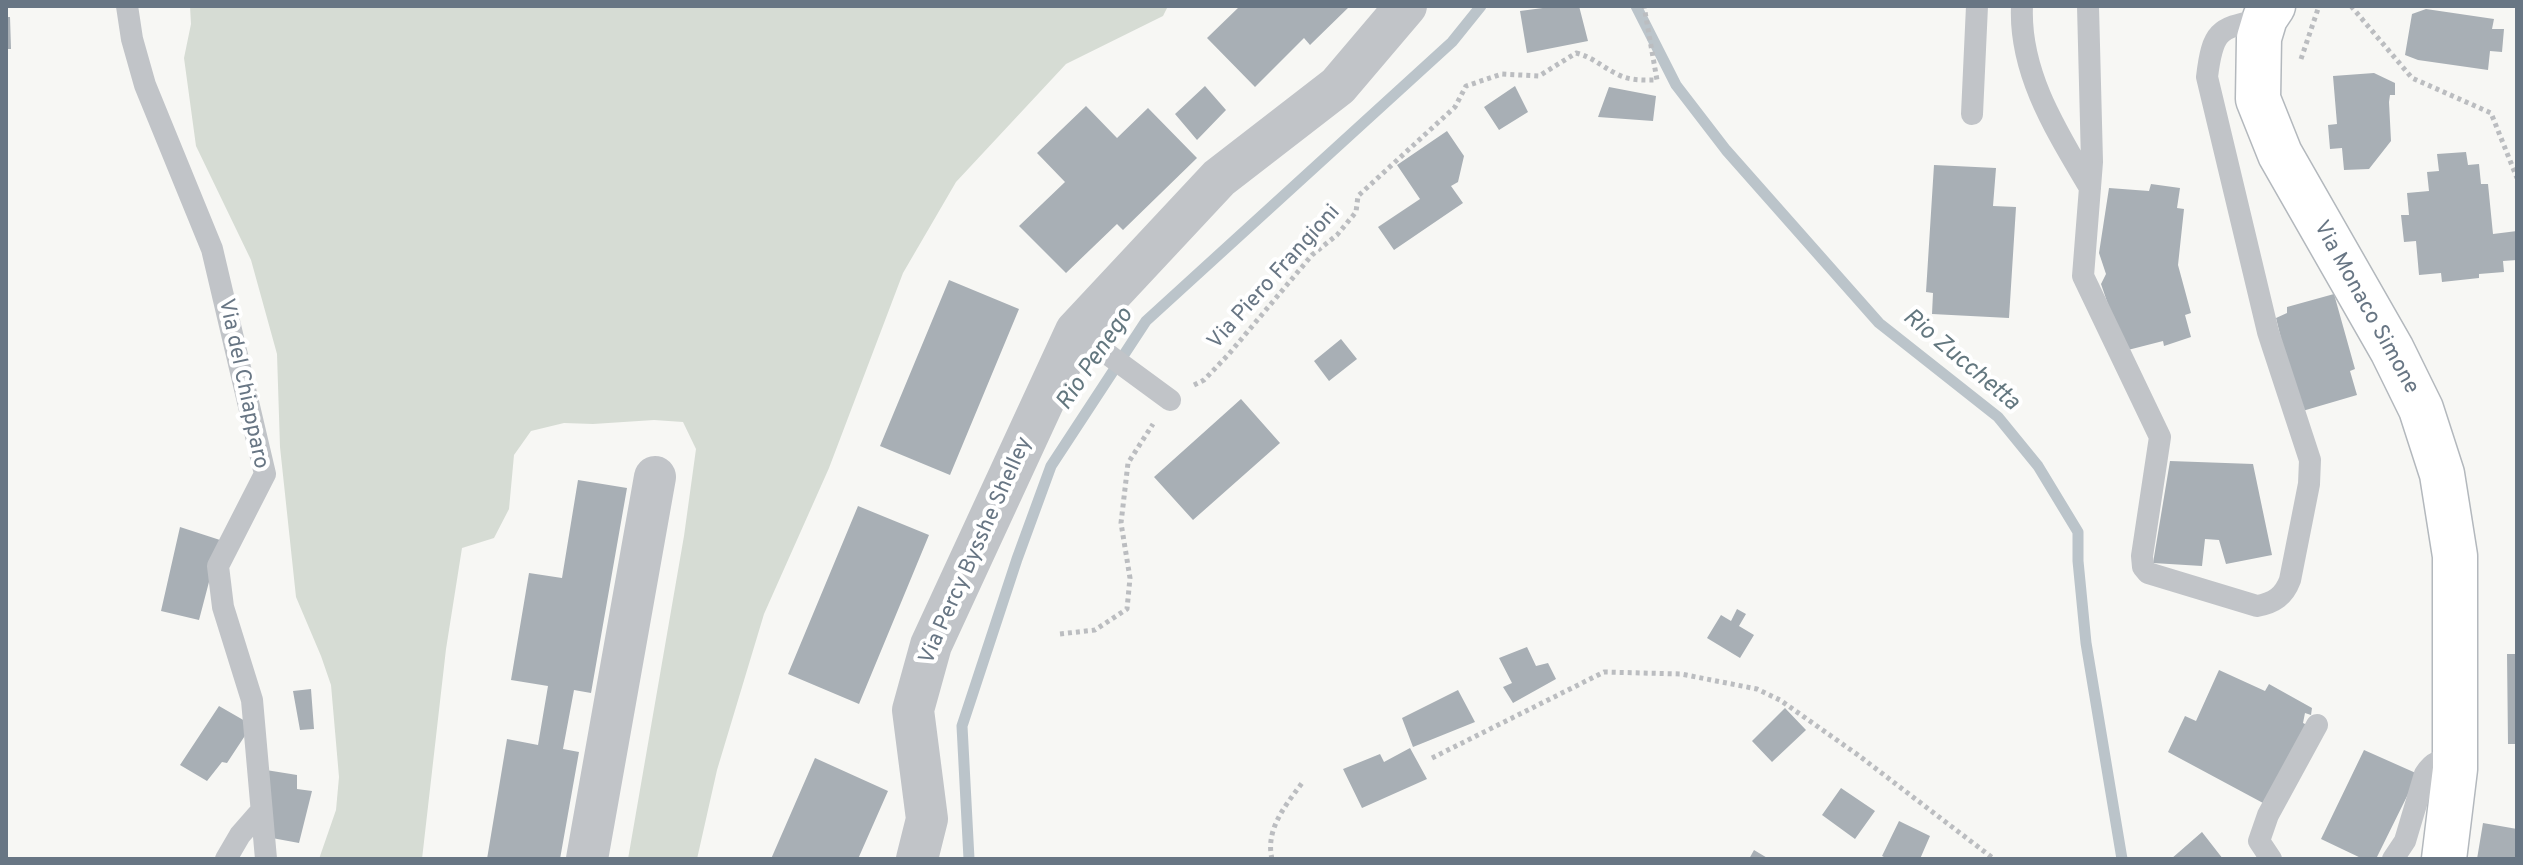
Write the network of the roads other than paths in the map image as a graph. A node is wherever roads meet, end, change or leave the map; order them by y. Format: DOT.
graph roads {
  1 [pos="127,6"];
  2 [pos="1406,6"];
  3 [pos="1977,6"];
  4 [pos="2022,6"];
  5 [pos="2088,6"];
  6 [pos="2269,12"];
  7 [pos="1972,114"];
  8 [pos="2090,188"];
  9 [pos="1089,342"];
  10 [pos="1170,400"];
  11 [pos="655,477"];
  12 [pos="2317,725"];
  13 [pos="2455,759"];
  14 [pos="261,811"];
  15 [pos="226,859"];
  16 [pos="266,859"];
  17 [pos="587,859"];
  18 [pos="917,859"];
  19 [pos="2271,859"];
  20 [pos="2393,859"];
  21 [pos="2444,859"];
  1 -- 14 [label="lane, Via del Chiapparo"];
  2 -- 9 [label="street, Via Percy Bysshe Shelley"];
  3 -- 7 [label="lane"];
  4 -- 8 [label="lane"];
  5 -- 8 [label="lane"];
  6 -- 8 [label="lane"];
  6 -- 13 [label="main road, Via Monaco Simone"];
  9 -- 10 [label="lane"];
  9 -- 18 [label="street, Via Percy Bysshe Shelley"];
  11 -- 17 [label="street"];
  12 -- 19 [label="lane"];
  13 -- 20 [label="lane"];
  13 -- 21 [label="main road, Via Monaco Simone"];
  14 -- 15 [label="lane"];
  14 -- 16 [label="lane, Via del Chiapparo"];
}
